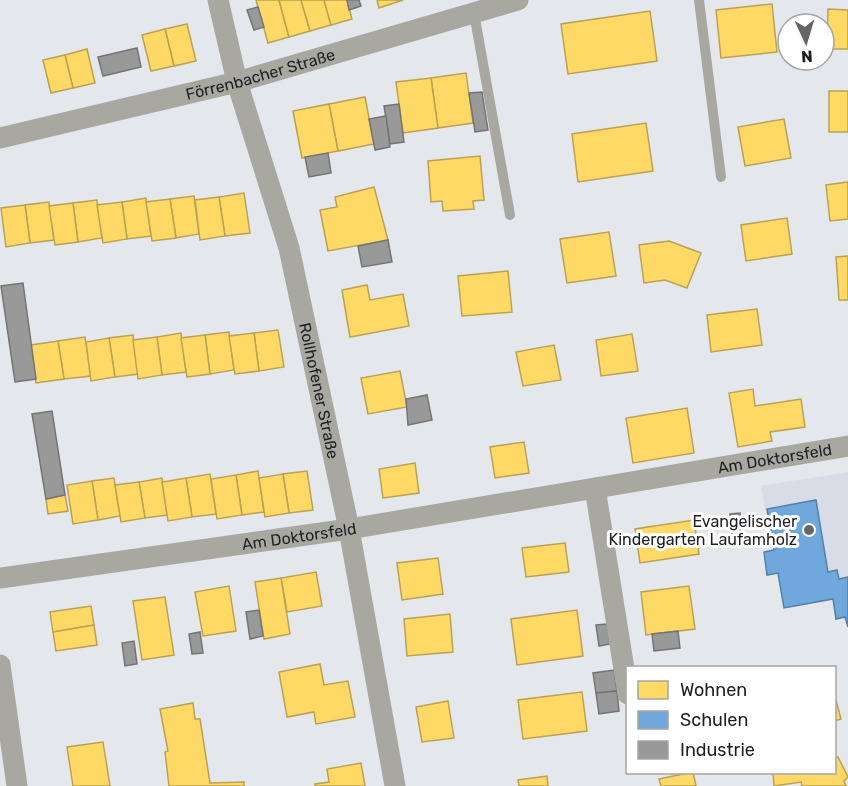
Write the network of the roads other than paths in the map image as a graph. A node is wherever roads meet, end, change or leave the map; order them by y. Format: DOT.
graph roads {
  1 [pos="218,0"];
  2 [pos="518,0"];
  3 [pos="699,0"];
  4 [pos="474,13"];
  5 [pos="237,82"];
  6 [pos="0,138"];
  7 [pos="721,177"];
  8 [pos="510,216"];
  9 [pos="848,446"];
  10 [pos="595,488"];
  11 [pos="349,529"];
  12 [pos="0,578"];
  13 [pos="0,665"];
  14 [pos="626,688"];
  15 [pos="17,786"];
  16 [pos="395,786"];
  1 -- 5 [label="street, Rollhofener Straße"];
  2 -- 4 [label="street, Förrenbacher Straße"];
  3 -- 7 [label="lane"];
  4 -- 5 [label="street, Förrenbacher Straße"];
  4 -- 8 [label="lane"];
  5 -- 6 [label="street, Förrenbacher Straße"];
  5 -- 11 [label="street, Rollhofener Straße"];
  9 -- 10 [label="street, Am Doktorsfeld"];
  10 -- 11 [label="street, Am Doktorsfeld"];
  10 -- 14 [label="street"];
  11 -- 12 [label="street, Am Doktorsfeld"];
  11 -- 16 [label="street, Rollhofener Straße"];
  13 -- 15 [label="street"];
}
